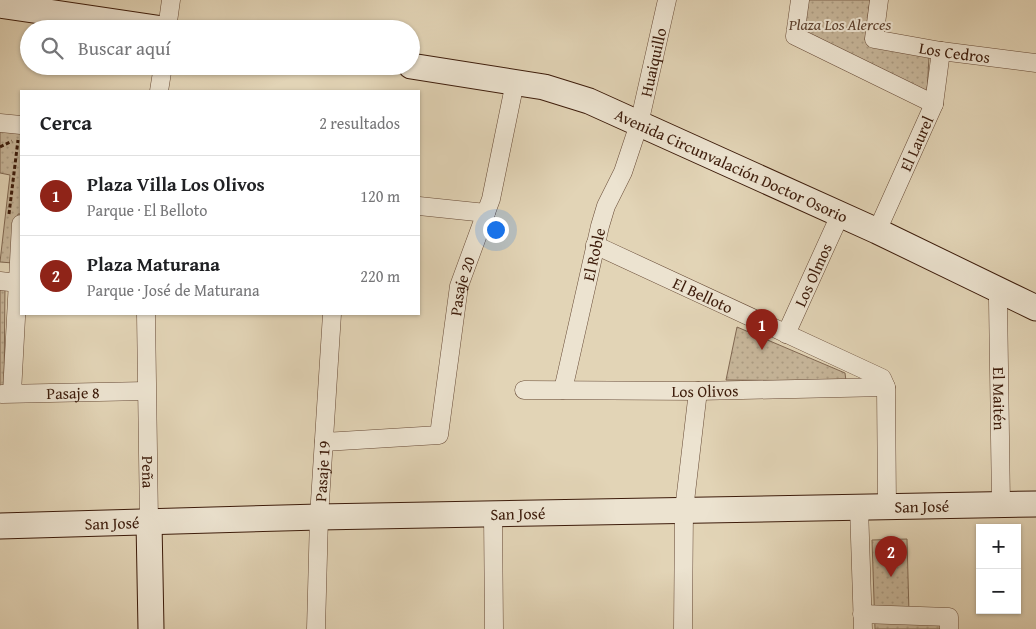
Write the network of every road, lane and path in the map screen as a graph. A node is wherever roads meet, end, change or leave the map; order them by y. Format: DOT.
graph roads {
  1 [pos="172,0"];
  2 [pos="667,0"];
  3 [pos="800,0"];
  4 [pos="879,0"];
  5 [pos="0,5"];
  6 [pos="102,20"];
  7 [pos="169,20"];
  8 [pos="940,51"];
  9 [pos="1036,63"];
  10 [pos="420,67"];
  11 [pos="162,75"];
  12 [pos="515,82"];
  13 [pos="159,90"];
  14 [pos="934,104"];
  15 [pos="0,123"];
  16 [pos="639,124"];
  17 [pos="20,131"];
  18 [pos="420,206"];
  19 [pos="486,213"];
  20 [pos="840,215"];
  21 [pos="18,220"];
  22 [pos="877,231"];
  23 [pos="595,245"];
  24 [pos="0,281"];
  25 [pos="18,283"];
  26 [pos="1000,292"];
  27 [pos="1036,308"];
  28 [pos="146,315"];
  29 [pos="332,315"];
  30 [pos="786,334"];
  31 [pos="886,388"];
  32 [pos="524,390"];
  33 [pos="563,390"];
  34 [pos="146,391"];
  35 [pos="698,391"];
  36 [pos="6,394"];
  37 [pos="324,442"];
  38 [pos="1036,504"];
  39 [pos="1001,505"];
  40 [pos="859,507"];
  41 [pos="887,507"];
  42 [pos="684,510"];
  43 [pos="493,514"];
  44 [pos="319,517"];
  45 [pos="149,522"];
  46 [pos="0,526"];
  47 [pos="863,621"];
  48 [pos="151,629"];
  49 [pos="316,629"];
  50 [pos="494,629"];
  51 [pos="683,629"];
  52 [pos="949,629"];
  1 -- 7 [label="street"];
  2 -- 16 [label="street, Huaiquillo"];
  3 -- 14 [label="street"];
  4 -- 8 [label="street, Los Cedros"];
  5 -- 6 [label="street"];
  8 -- 9 [label="street, Los Cedros"];
  8 -- 14 [label="street, El Laurel"];
  10 -- 12 [label="street, Avenida Circunvalación Doctor Osorio"];
  11 -- 13 [label="street"];
  12 -- 16 [label="street, Avenida Circunvalación Doctor Osorio"];
  12 -- 19 [label="street, Pasaje 20"];
  14 -- 22 [label="street, El Laurel"];
  15 -- 17 [label="street"];
  16 -- 20 [label="street, Avenida Circunvalación Doctor Osorio"];
  16 -- 23 [label="street, El Roble"];
  17 -- 21 [label="path"];
  18 -- 19 [label="street"];
  19 -- 37 [label="street, Pasaje 20"];
  20 -- 22 [label="street, Avenida Circunvalación Doctor Osorio"];
  20 -- 30 [label="street, Los Olmos"];
  21 -- 25 [label="street"];
  22 -- 26 [label="street, Avenida Circunvalación Doctor Osorio"];
  23 -- 30 [label="street, El Belloto"];
  23 -- 33 [label="street, El Roble"];
  24 -- 25 [label="street"];
  25 -- 36 [label="street"];
  26 -- 27 [label="street, Avenida Circunvalación Doctor Osorio"];
  26 -- 39 [label="street, El Maitén"];
  28 -- 34 [label="street, Peña"];
  29 -- 37 [label="street, Pasaje 19"];
  30 -- 31 [label="street, El Belloto"];
  31 -- 35 [label="street, Los Olivos"];
  31 -- 41 [label="street"];
  32 -- 33 [label="street, Los Olivos"];
  33 -- 35 [label="street, Los Olivos"];
  34 -- 36 [label="street, Pasaje 8"];
  34 -- 45 [label="street, Peña"];
  35 -- 42 [label="street"];
  37 -- 44 [label="street, Pasaje 19"];
  38 -- 39 [label="street, San José"];
  39 -- 41 [label="street, San José"];
  40 -- 41 [label="street, San José"];
  40 -- 42 [label="street, San José"];
  40 -- 47 [label="street"];
  42 -- 43 [label="street, San José"];
  42 -- 51 [label="street"];
  43 -- 44 [label="street, San José"];
  43 -- 50 [label="street"];
  44 -- 45 [label="street, San José"];
  44 -- 49 [label="street, Pasaje 19"];
  45 -- 46 [label="street, San José"];
  45 -- 48 [label="street, Peña"];
  47 -- 52 [label="street"];
}
